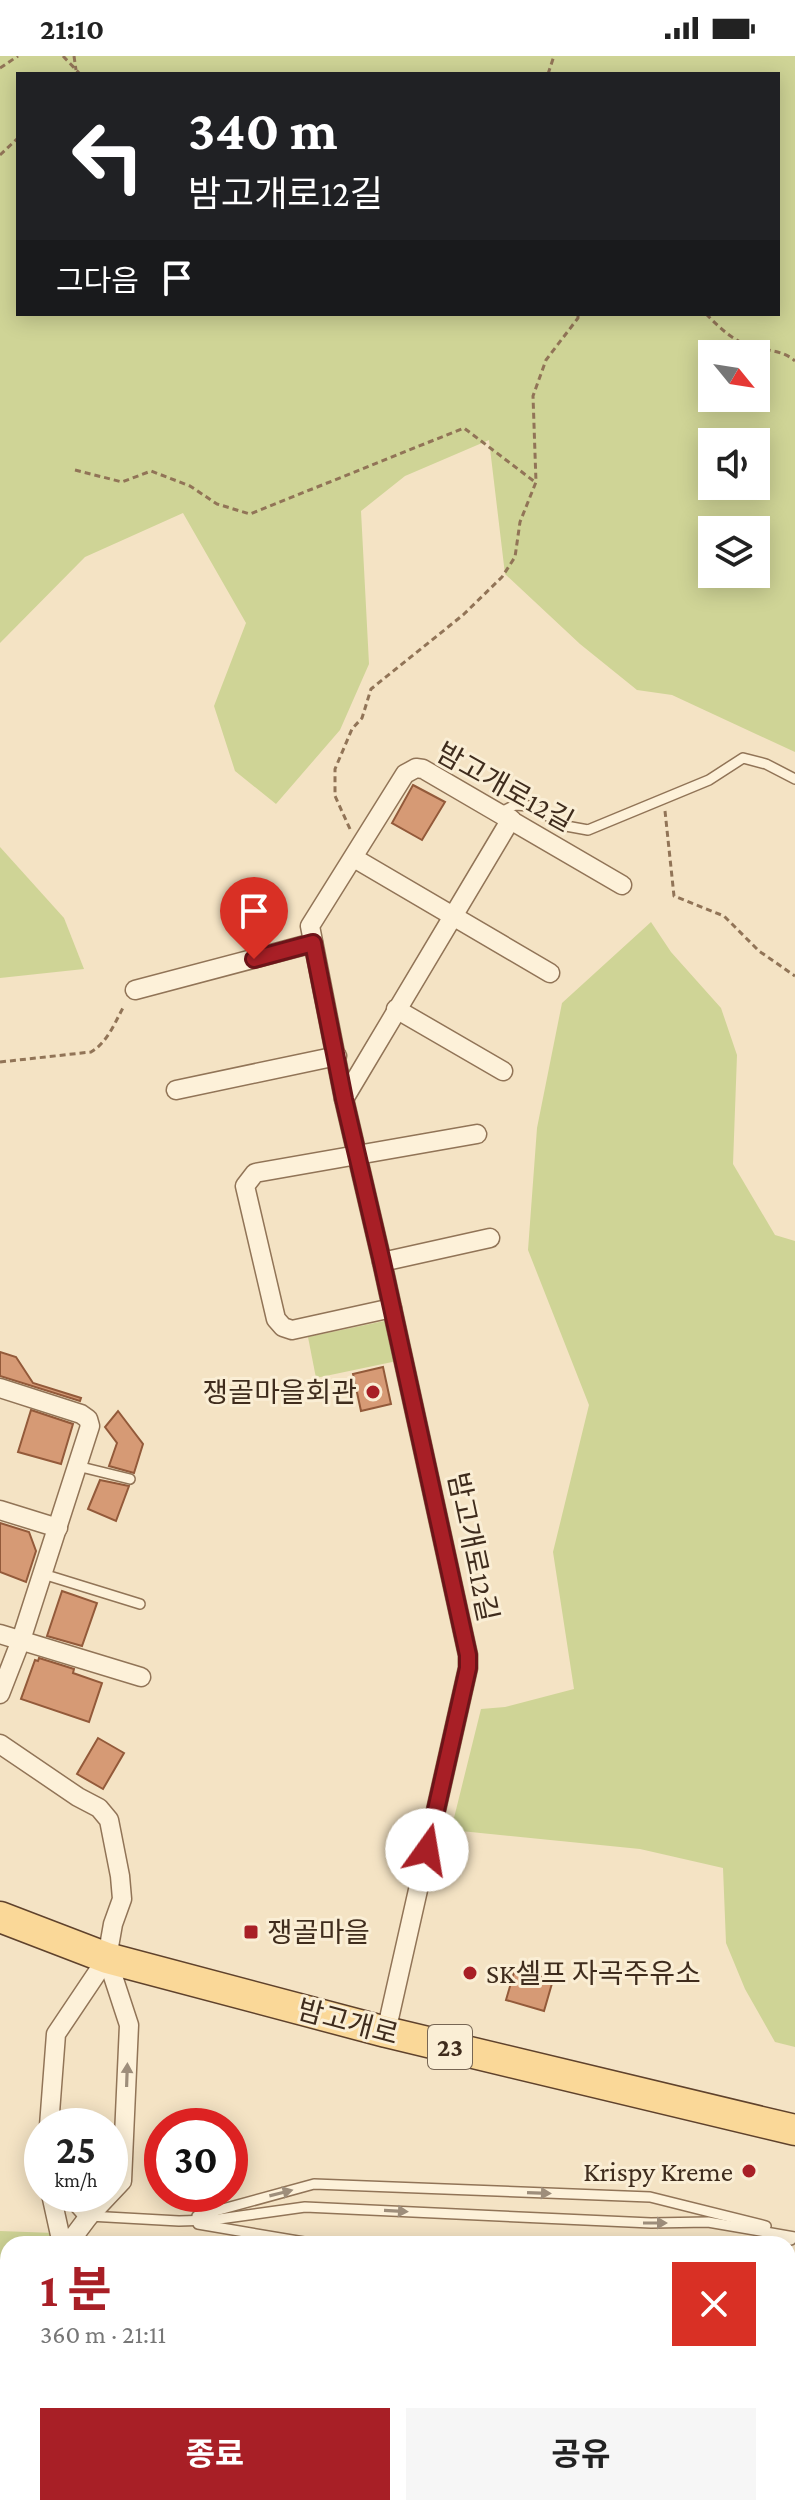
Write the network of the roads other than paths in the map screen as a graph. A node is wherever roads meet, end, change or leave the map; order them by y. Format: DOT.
graph roads {
  1 [pos="795,779"];
  2 [pos="505,816"];
  3 [pos="356,853"];
  4 [pos="622,885"];
  5 [pos="454,916"];
  6 [pos="313,943"];
  7 [pos="550,973"];
  8 [pos="135,990"];
  9 [pos="396,1009"];
  10 [pos="337,1056"];
  11 [pos="503,1071"];
  12 [pos="176,1090"];
  13 [pos="344,1099"];
  14 [pos="477,1134"];
  15 [pos="357,1155"];
  16 [pos="490,1238"];
  17 [pos="382,1262"];
  18 [pos="392,1308"];
  19 [pos="0,1388"];
  20 [pos="77,1466"];
  21 [pos="130,1479"];
  22 [pos="0,1510"];
  23 [pos="58,1528"];
  24 [pos="43,1574"];
  25 [pos="140,1604"];
  26 [pos="0,1634"];
  27 [pos="21,1640"];
  28 [pos="141,1677"];
  29 [pos="0,1694"];
  30 [pos="0,1744"];
  31 [pos="0,1917"];
  32 [pos="107,1958"];
  33 [pos="386,2032"];
  34 [pos="50,2108"];
  35 [pos="795,2130"];
  36 [pos="56,2212"];
  37 [pos="85,2212"];
  38 [pos="89,2216"];
  39 [pos="179,2221"];
  40 [pos="63,2236"];
  41 [pos="72,2236"];
  42 [pos="268,2236"];
  43 [pos="784,2236"];
  44 [pos="790,2236"];
  1 -- 2 [label="lane"];
  2 -- 3 [label="street, 밤고개로12길"];
  2 -- 4 [label="street, 밤고개로12길"];
  2 -- 5 [label="street"];
  3 -- 5 [label="street"];
  3 -- 6 [label="street, 밤고개로12길"];
  5 -- 7 [label="street"];
  5 -- 9 [label="street"];
  6 -- 8 [label="street"];
  6 -- 10 [label="street, 밤고개로12길"];
  9 -- 11 [label="street"];
  9 -- 13 [label="street"];
  10 -- 12 [label="street"];
  10 -- 13 [label="street, 밤고개로12길"];
  13 -- 15 [label="street, 밤고개로12길"];
  14 -- 15 [label="street"];
  15 -- 17 [label="street, 밤고개로12길"];
  15 -- 18 [label="street"];
  16 -- 17 [label="street"];
  17 -- 18 [label="street, 밤고개로12길"];
  18 -- 33 [label="street, 밤고개로12길"];
  19 -- 20 [label="street"];
  20 -- 21 [label="lane"];
  20 -- 23 [label="street"];
  22 -- 23 [label="street"];
  23 -- 24 [label="street"];
  24 -- 25 [label="lane"];
  24 -- 27 [label="street"];
  26 -- 27 [label="street"];
  27 -- 28 [label="street"];
  27 -- 29 [label="street"];
  30 -- 32 [label="street"];
  31 -- 32 [label="main road, 밤고개로 / 23"];
  32 -- 33 [label="main road, 밤고개로 / 23"];
  32 -- 34 [label="street"];
  38 -- 32 [label="street, one-way"];
  33 -- 35 [label="main road, 밤고개로 / 23"];
  36 -- 40 [label="street"];
  37 -- 38 [label="street"];
  38 -- 39 [label="lane"];
  38 -- 41 [label="street"];
  39 -- 42 [label="lane"];
  39 -- 43 [label="lane, one-way"];
  39 -- 44 [label="lane, one-way"];
}
